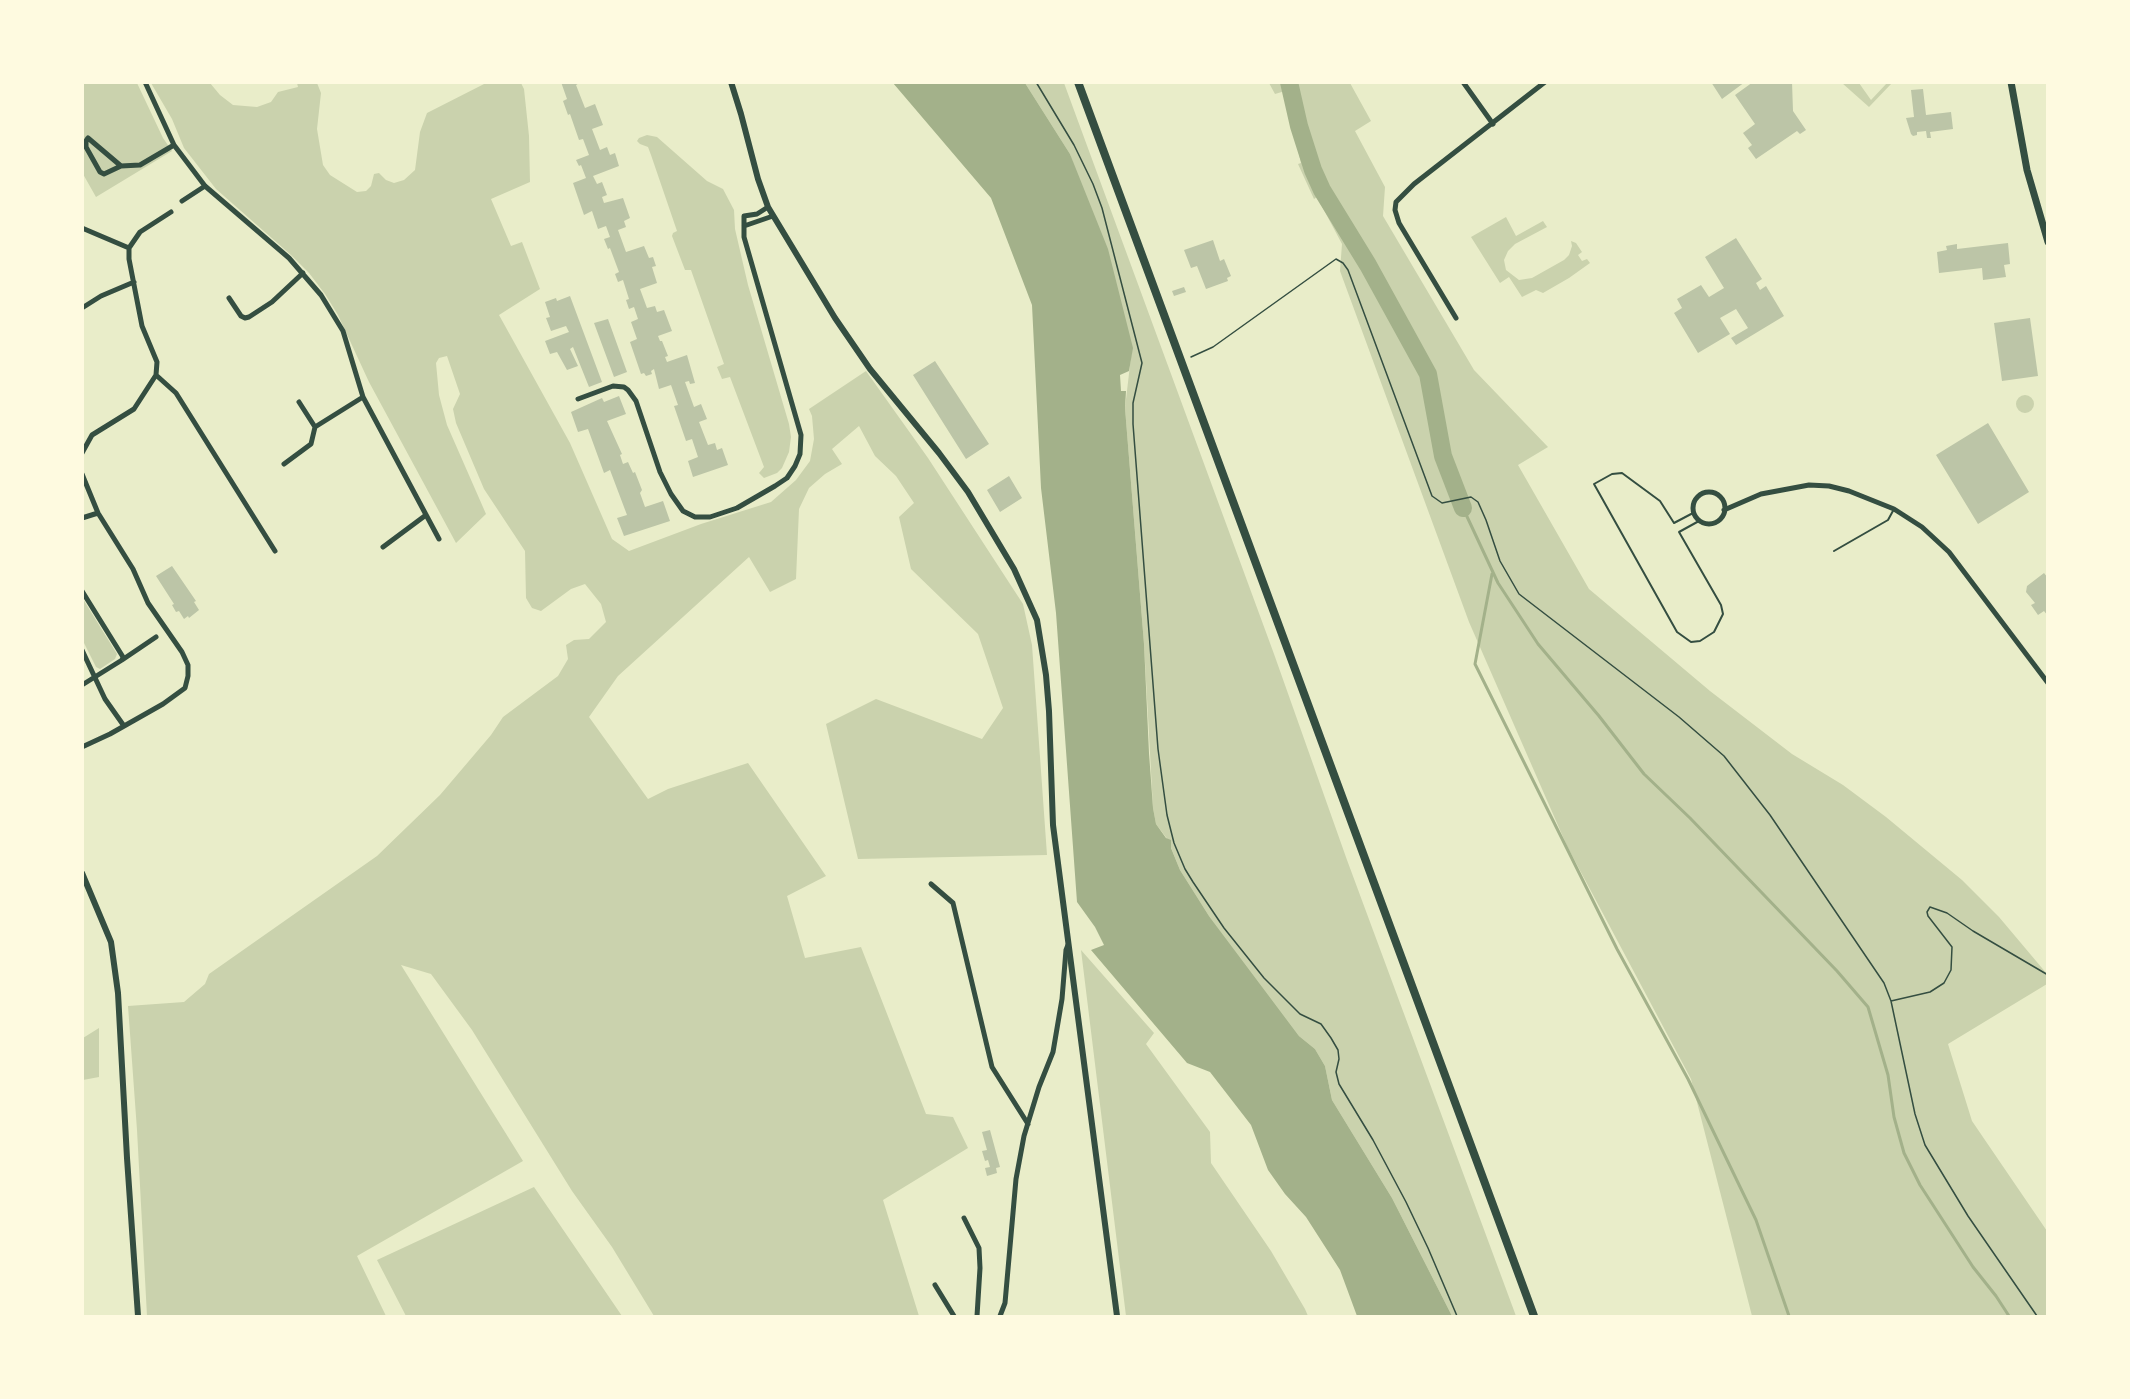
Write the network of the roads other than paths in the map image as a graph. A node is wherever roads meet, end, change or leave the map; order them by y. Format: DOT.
graph roads {
  1 [pos="145,82"];
  2 [pos="730,82"];
  3 [pos="1078,82"];
  4 [pos="1464,82"];
  5 [pos="1545,82"];
  6 [pos="2011,82"];
  7 [pos="1493,124"];
  8 [pos="174,146"];
  9 [pos="121,166"];
  10 [pos="205,186"];
  11 [pos="182,201"];
  12 [pos="768,207"];
  13 [pos="171,212"];
  14 [pos="773,216"];
  15 [pos="744,226"];
  16 [pos="82,228"];
  17 [pos="2048,242"];
  18 [pos="129,248"];
  19 [pos="303,273"];
  20 [pos="134,282"];
  21 [pos="229,298"];
  22 [pos="82,308"];
  23 [pos="1456,318"];
  24 [pos="156,375"];
  25 [pos="363,397"];
  26 [pos="578,399"];
  27 [pos="299,402"];
  28 [pos="315,427"];
  29 [pos="82,453"];
  30 [pos="284,464"];
  31 [pos="82,474"];
  32 [pos="1894,509"];
  33 [pos="1724,510"];
  34 [pos="98,513"];
  35 [pos="1694,513"];
  36 [pos="426,515"];
  37 [pos="82,518"];
  38 [pos="1699,520"];
  39 [pos="439,539"];
  40 [pos="383,547"];
  41 [pos="275,551"];
  42 [pos="1834,551"];
  43 [pos="82,591"];
  44 [pos="156,637"];
  45 [pos="82,650"];
  46 [pos="123,660"];
  47 [pos="96,677"];
  48 [pos="2048,682"];
  49 [pos="82,685"];
  50 [pos="124,726"];
  51 [pos="82,747"];
  52 [pos="82,873"];
  53 [pos="931,884"];
  54 [pos="1068,945"];
  55 [pos="1028,1124"];
  56 [pos="964,1218"];
  57 [pos="935,1285"];
  58 [pos="138,1317"];
  59 [pos="954,1317"];
  60 [pos="977,1317"];
  61 [pos="1000,1317"];
  62 [pos="1117,1317"];
  63 [pos="1534,1317"];
  1 -- 8 [label="street"];
  2 -- 12 [label="street"];
  3 -- 63 [label="highway"];
  4 -- 7 [label="street"];
  5 -- 7 [label="street"];
  6 -- 17 [label="main road"];
  7 -- 23 [label="street"];
  8 -- 9 [label="street"];
  8 -- 10 [label="street"];
  9 -- 9 [label="street"];
  10 -- 11 [label="street"];
  10 -- 19 [label="street"];
  12 -- 14 [label="street"];
  12 -- 15 [label="street"];
  13 -- 18 [label="street"];
  14 -- 15 [label="street"];
  14 -- 54 [label="street"];
  15 -- 26 [label="street"];
  16 -- 18 [label="street"];
  18 -- 20 [label="street"];
  19 -- 21 [label="street"];
  19 -- 25 [label="street"];
  20 -- 22 [label="street"];
  20 -- 24 [label="street"];
  24 -- 29 [label="street"];
  24 -- 41 [label="street"];
  25 -- 28 [label="street"];
  25 -- 36 [label="street"];
  27 -- 28 [label="street"];
  28 -- 30 [label="street"];
  31 -- 34 [label="street"];
  32 -- 33 [label="street"];
  32 -- 42 [label="lane"];
  32 -- 48 [label="street"];
  33 -- 35 [label="street"];
  33 -- 38 [label="street"];
  34 -- 37 [label="street"];
  34 -- 50 [label="street"];
  35 -- 38 [label="street"];
  35 -- 38 [label="lane"];
  36 -- 39 [label="street"];
  36 -- 40 [label="street"];
  43 -- 46 [label="street"];
  44 -- 46 [label="street"];
  45 -- 47 [label="street"];
  46 -- 47 [label="street"];
  47 -- 49 [label="street"];
  47 -- 50 [label="street"];
  50 -- 51 [label="street"];
  52 -- 58 [label="street"];
  53 -- 55 [label="street"];
  54 -- 55 [label="street"];
  54 -- 62 [label="street"];
  55 -- 61 [label="street"];
  56 -- 60 [label="street"];
  57 -- 59 [label="street"];
}
